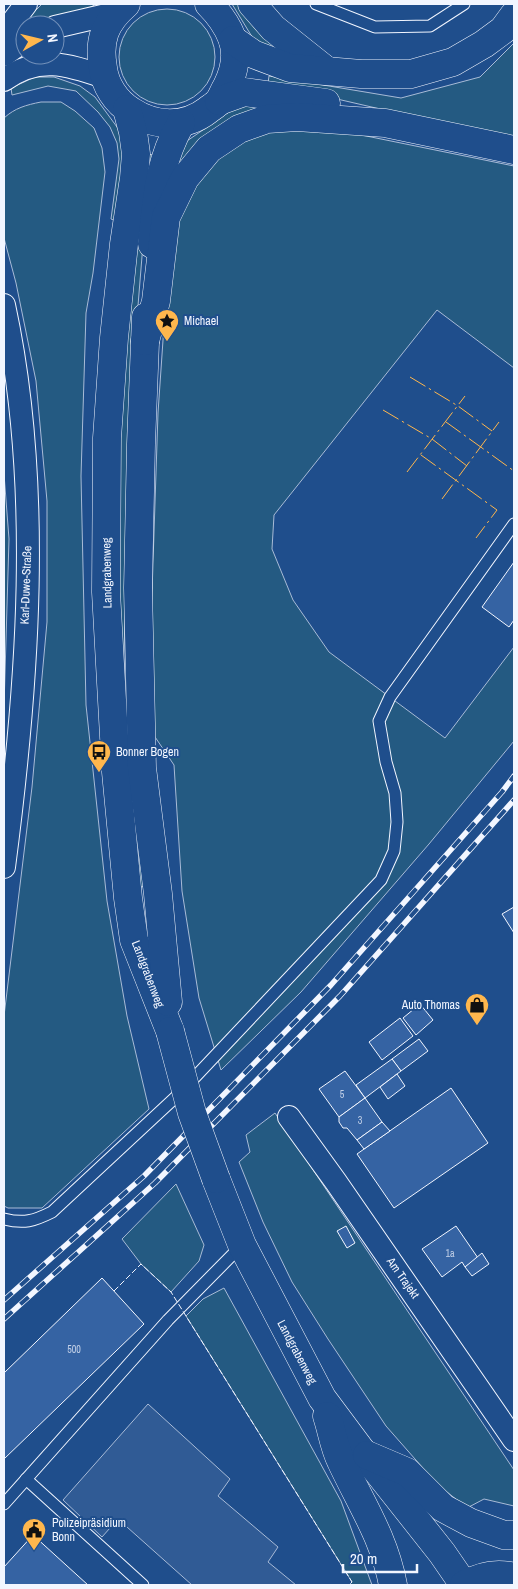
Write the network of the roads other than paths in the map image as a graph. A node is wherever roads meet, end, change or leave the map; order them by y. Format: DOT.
graph roads {
  1 [pos="26,4"];
  2 [pos="209,4"];
  3 [pos="252,4"];
  4 [pos="316,4"];
  5 [pos="464,4"];
  6 [pos="121,8"];
  7 [pos="514,15"];
  8 [pos="65,24"];
  9 [pos="4,33"];
  10 [pos="233,40"];
  11 [pos="15,47"];
  12 [pos="4,55"];
  13 [pos="328,71"];
  14 [pos="104,77"];
  15 [pos="4,80"];
  16 [pos="219,101"];
  17 [pos="127,109"];
  18 [pos="181,123"];
  19 [pos="385,123"];
  20 [pos="514,150"];
  21 [pos="4,305"];
  22 [pos="145,341"];
  23 [pos="514,524"];
  24 [pos="4,867"];
  25 [pos="170,1031"];
  26 [pos="290,1117"];
  27 [pos="4,1219"];
  28 [pos="242,1245"];
  29 [pos="322,1398"];
  30 [pos="514,1440"];
  31 [pos="363,1453"];
  32 [pos="26,1480"];
  33 [pos="4,1504"];
  34 [pos="514,1535"];
  35 [pos="514,1577"];
  36 [pos="143,1585"];
  37 [pos="392,1585"];
  38 [pos="464,1585"];
  1 -- 9 [label="street"];
  2 -- 10 [label="main road, Landgrabenweg"];
  3 -- 13 [label="main road"];
  4 -- 5 [label="lane"];
  6 -- 8 [label="street, Landgrabenweg"];
  6 -- 14 [label="main road, Landgrabenweg"];
  7 -- 13 [label="main road"];
  10 -- 13 [label="main road"];
  10 -- 16 [label="main road, Landgrabenweg"];
  11 -- 12 [label="street"];
  14 -- 15 [label="street"];
  14 -- 17 [label="main road, Landgrabenweg"];
  16 -- 18 [label="main road, Landgrabenweg"];
  16 -- 19 [label="main road"];
  17 -- 18 [label="main road, Landgrabenweg"];
  17 -- 25 [label="main road, Landgrabenweg"];
  18 -- 22 [label="main road, Landgrabenweg"];
  19 -- 20 [label="main road"];
  19 -- 22 [label="main road"];
  21 -- 24 [label="street, Karl-Duwe-Straße"];
  22 -- 25 [label="main road, Landgrabenweg"];
  23 -- 27 [label="lane"];
  25 -- 28 [label="main road, Landgrabenweg, bridge"];
  26 -- 30 [label="street, Am Trajekt"];
  28 -- 29 [label="main road, Landgrabenweg"];
  28 -- 32 [label="lane"];
  29 -- 31 [label="main road, Landgrabenweg"];
  29 -- 37 [label="main road"];
  31 -- 34 [label="main road"];
  31 -- 38 [label="main road, Landgrabenweg"];
  32 -- 33 [label="lane"];
  32 -- 36 [label="lane"];
  35 -- 38 [label="main road"];
}
